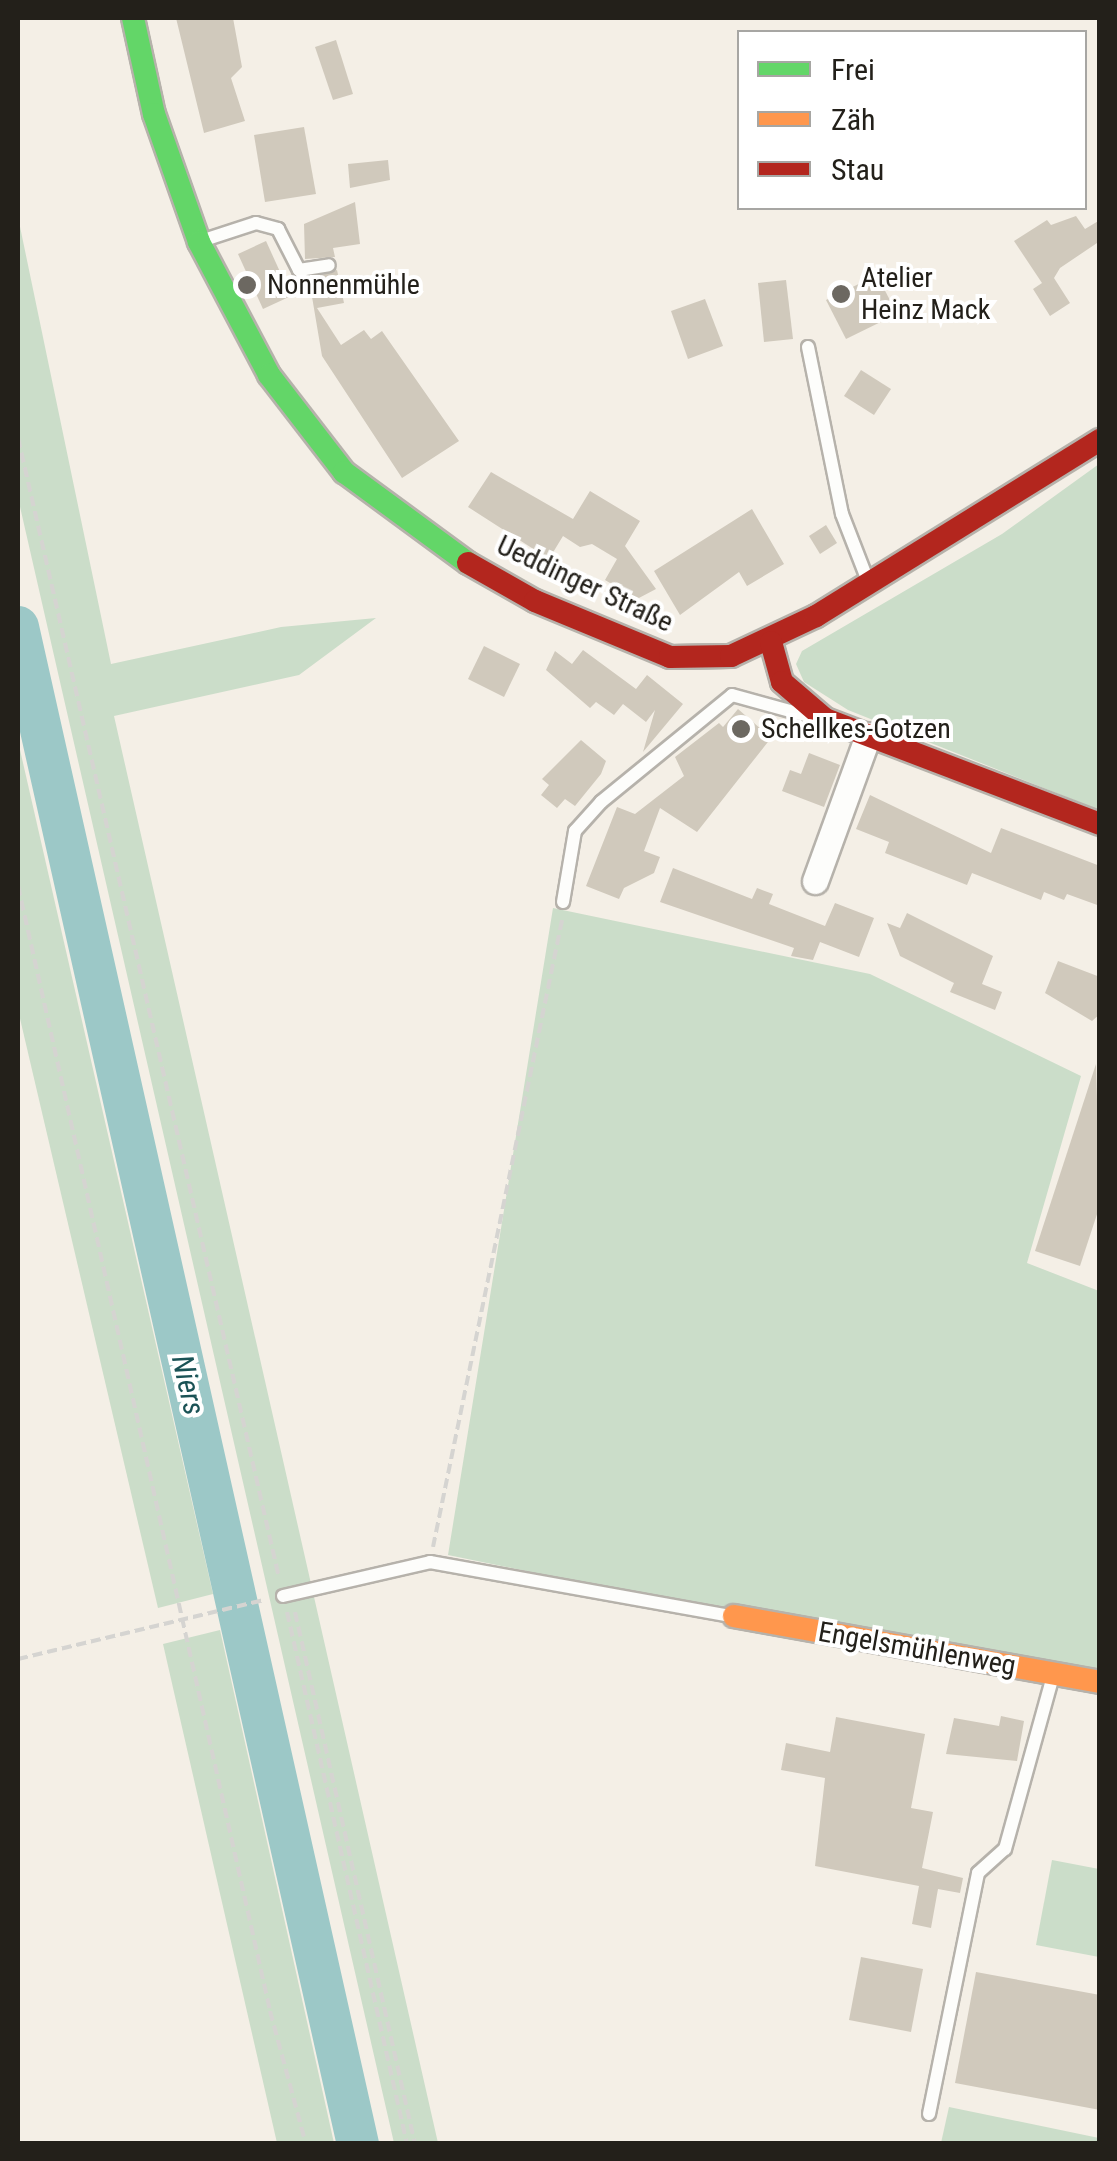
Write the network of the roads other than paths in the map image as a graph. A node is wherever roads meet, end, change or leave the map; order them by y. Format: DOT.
graph roads {
  1 [pos="133,18"];
  2 [pos="198,242"];
  3 [pos="329,266"];
  4 [pos="808,347"];
  5 [pos="1100,440"];
  6 [pos="869,583"];
  7 [pos="771,642"];
  8 [pos="825,719"];
  9 [pos="868,735"];
  10 [pos="1100,824"];
  11 [pos="815,881"];
  12 [pos="563,902"];
  13 [pos="284,1595"];
  14 [pos="734,1616"];
  15 [pos="1054,1674"];
  16 [pos="1100,1682"];
  17 [pos="929,2114"];
  1 -- 2 [label="street, Ueddinger Straße"];
  2 -- 3 [label="lane"];
  2 -- 7 [label="street, Ueddinger Straße"];
  4 -- 6 [label="lane"];
  5 -- 6 [label="street, Ueddinger Straße"];
  6 -- 7 [label="street, Ueddinger Straße"];
  7 -- 8 [label="street"];
  8 -- 9 [label="street"];
  8 -- 12 [label="lane"];
  9 -- 10 [label="street"];
  9 -- 11 [label="street"];
  13 -- 14 [label="lane"];
  14 -- 15 [label="street, Engelsmühlenweg"];
  15 -- 16 [label="street, Engelsmühlenweg"];
  15 -- 17 [label="lane"];
}
